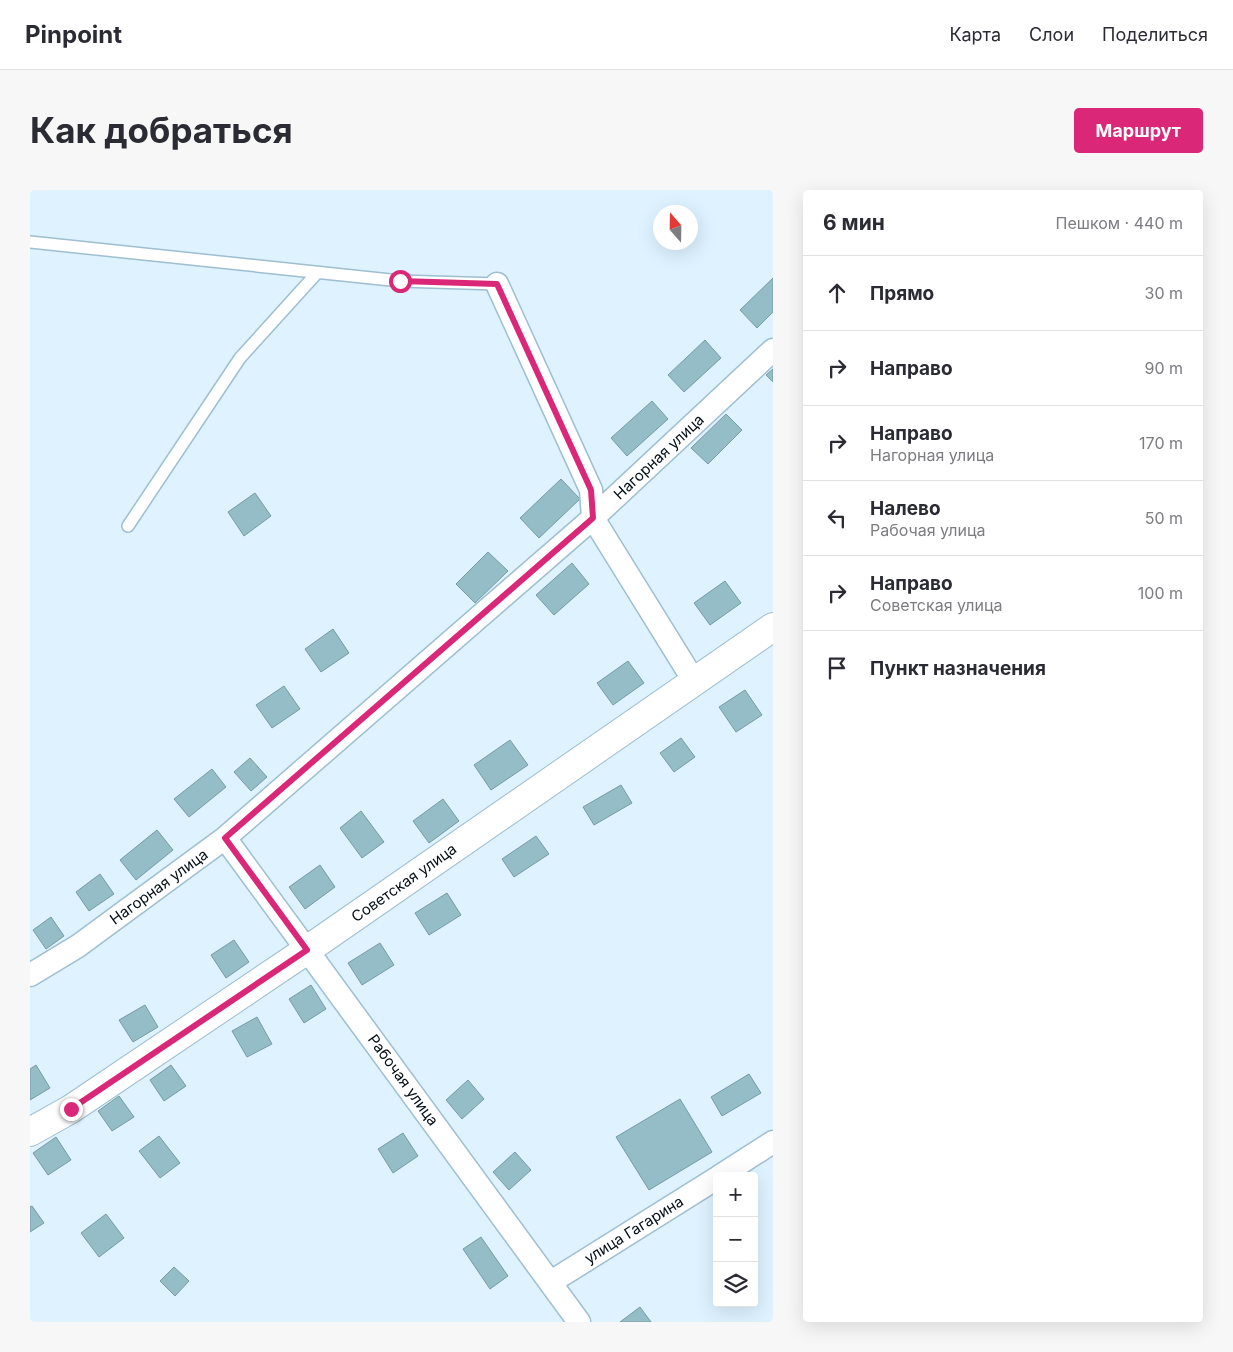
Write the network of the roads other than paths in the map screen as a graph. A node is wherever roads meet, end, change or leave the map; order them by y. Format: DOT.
graph roads {
  1 [pos="30,242"];
  2 [pos="317,272"];
  3 [pos="497,284"];
  4 [pos="773,350"];
  5 [pos="593,518"];
  6 [pos="128,526"];
  7 [pos="773,627"];
  8 [pos="694,681"];
  9 [pos="225,838"];
  10 [pos="307,950"];
  11 [pos="30,975"];
  12 [pos="30,1132"];
  13 [pos="773,1142"];
  14 [pos="726,1172"];
  15 [pos="713,1180"];
  16 [pos="551,1282"];
  17 [pos="579,1322"];
  1 -- 2 [label="lane"];
  2 -- 3 [label="lane"];
  2 -- 6 [label="lane"];
  3 -- 5 [label="street"];
  4 -- 5 [label="street, Нагорная улица"];
  5 -- 8 [label="street"];
  5 -- 9 [label="street, Нагорная улица"];
  7 -- 8 [label="street, Советская улица"];
  8 -- 10 [label="street, Советская улица"];
  9 -- 10 [label="street, Рабочая улица"];
  9 -- 11 [label="street, Нагорная улица"];
  10 -- 12 [label="street, Советская улица"];
  10 -- 16 [label="street, Рабочая улица"];
  13 -- 14 [label="street, улица Гагарина"];
  15 -- 16 [label="street, улица Гагарина"];
  16 -- 17 [label="street, Рабочая улица"];
}
